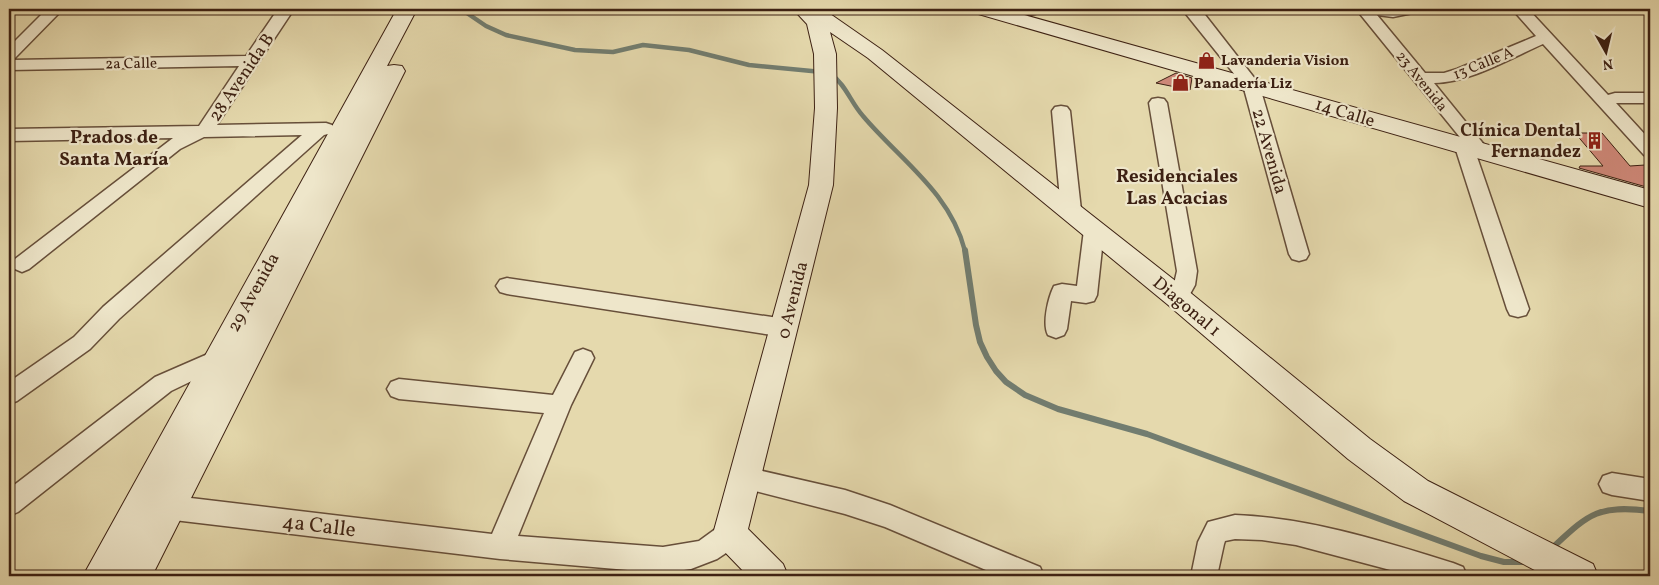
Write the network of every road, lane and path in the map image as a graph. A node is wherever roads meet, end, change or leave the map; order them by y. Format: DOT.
graph roads {
  1 [pos="55,9"];
  2 [pos="286,9"];
  3 [pos="407,9"];
  4 [pos="425,9"];
  5 [pos="803,9"];
  6 [pos="810,9"];
  7 [pos="1035,9"];
  8 [pos="1190,9"];
  9 [pos="1364,9"];
  10 [pos="1413,9"];
  11 [pos="1520,9"];
  12 [pos="1533,9"];
  13 [pos="992,11"];
  14 [pos="1546,37"];
  15 [pos="9,56"];
  16 [pos="252,61"];
  17 [pos="9,65"];
  18 [pos="1419,78"];
  19 [pos="1251,84"];
  20 [pos="1615,98"];
  21 [pos="1650,98"];
  22 [pos="1158,103"];
  23 [pos="1061,111"];
  24 [pos="330,129"];
  25 [pos="204,131"];
  26 [pos="9,135"];
  27 [pos="1650,136"];
  28 [pos="1472,150"];
  29 [pos="1650,151"];
  30 [pos="1650,199"];
  31 [pos="1071,210"];
  32 [pos="1094,230"];
  33 [pos="1299,254"];
  34 [pos="22,264"];
  35 [pos="508,286"];
  36 [pos="1177,297"];
  37 [pos="1518,308"];
  38 [pos="785,328"];
  39 [pos="1056,328"];
  40 [pos="583,358"];
  41 [pos="217,359"];
  42 [pos="399,389"];
  43 [pos="9,394"];
  44 [pos="559,405"];
  45 [pos="745,478"];
  46 [pos="1612,484"];
  47 [pos="1650,490"];
  48 [pos="9,504"];
  49 [pos="139,504"];
  50 [pos="169,507"];
  51 [pos="730,534"];
  52 [pos="500,547"];
  53 [pos="100,576"];
  54 [pos="134,576"];
  55 [pos="771,576"];
  56 [pos="1030,576"];
  57 [pos="1204,576"];
  58 [pos="1454,576"];
  59 [pos="1581,576"];
  1 -- 15 [label="street"];
  2 -- 16 [label="street, 28 Avenida B"];
  3 -- 24 [label="street, 29 Avenida"];
  4 -- 50 [label="street, 29 Avenida"];
  5 -- 38 [label="street, 0 Avenida"];
  6 -- 31 [label="street, Diagonal 1"];
  7 -- 13 [label="street"];
  8 -- 19 [label="street, 22 Avenida"];
  9 -- 10 [label="street"];
  9 -- 18 [label="street, 23 Avenida"];
  11 -- 14 [label="street"];
  12 -- 20 [label="street"];
  13 -- 19 [label="street, 14 Calle"];
  14 -- 18 [label="street, 13 Calle A"];
  14 -- 29 [label="street"];
  16 -- 17 [label="street, 2a Calle"];
  16 -- 25 [label="street, 28 Avenida B"];
  18 -- 28 [label="street, 23 Avenida"];
  19 -- 28 [label="street, 14 Calle"];
  19 -- 33 [label="street, 22 Avenida"];
  20 -- 21 [label="street"];
  20 -- 27 [label="street"];
  22 -- 36 [label="street"];
  23 -- 31 [label="street"];
  24 -- 25 [label="street"];
  24 -- 41 [label="street, 29 Avenida"];
  24 -- 43 [label="street"];
  25 -- 26 [label="street"];
  25 -- 34 [label="street, 28 Avenida B"];
  28 -- 30 [label="street, 14 Calle"];
  28 -- 37 [label="street, 23 Avenida"];
  31 -- 32 [label="street, Diagonal 1"];
  32 -- 36 [label="street, Diagonal 1"];
  32 -- 39 [label="street"];
  35 -- 38 [label="street"];
  36 -- 59 [label="street, Diagonal 1"];
  38 -- 45 [label="street, 0 Avenida"];
  40 -- 44 [label="street"];
  41 -- 48 [label="street"];
  41 -- 49 [label="street, 29 Avenida"];
  42 -- 44 [label="street"];
  44 -- 52 [label="street"];
  45 -- 51 [label="street, 0 Avenida"];
  45 -- 56 [label="street"];
  46 -- 47 [label="street"];
  49 -- 50 [label="street, 4a Calle"];
  49 -- 53 [label="street, 29 Avenida"];
  50 -- 52 [label="street, 4a Calle"];
  50 -- 54 [label="street, 29 Avenida"];
  51 -- 52 [label="street, 4a Calle"];
  51 -- 55 [label="street"];
  57 -- 58 [label="street"];
}
